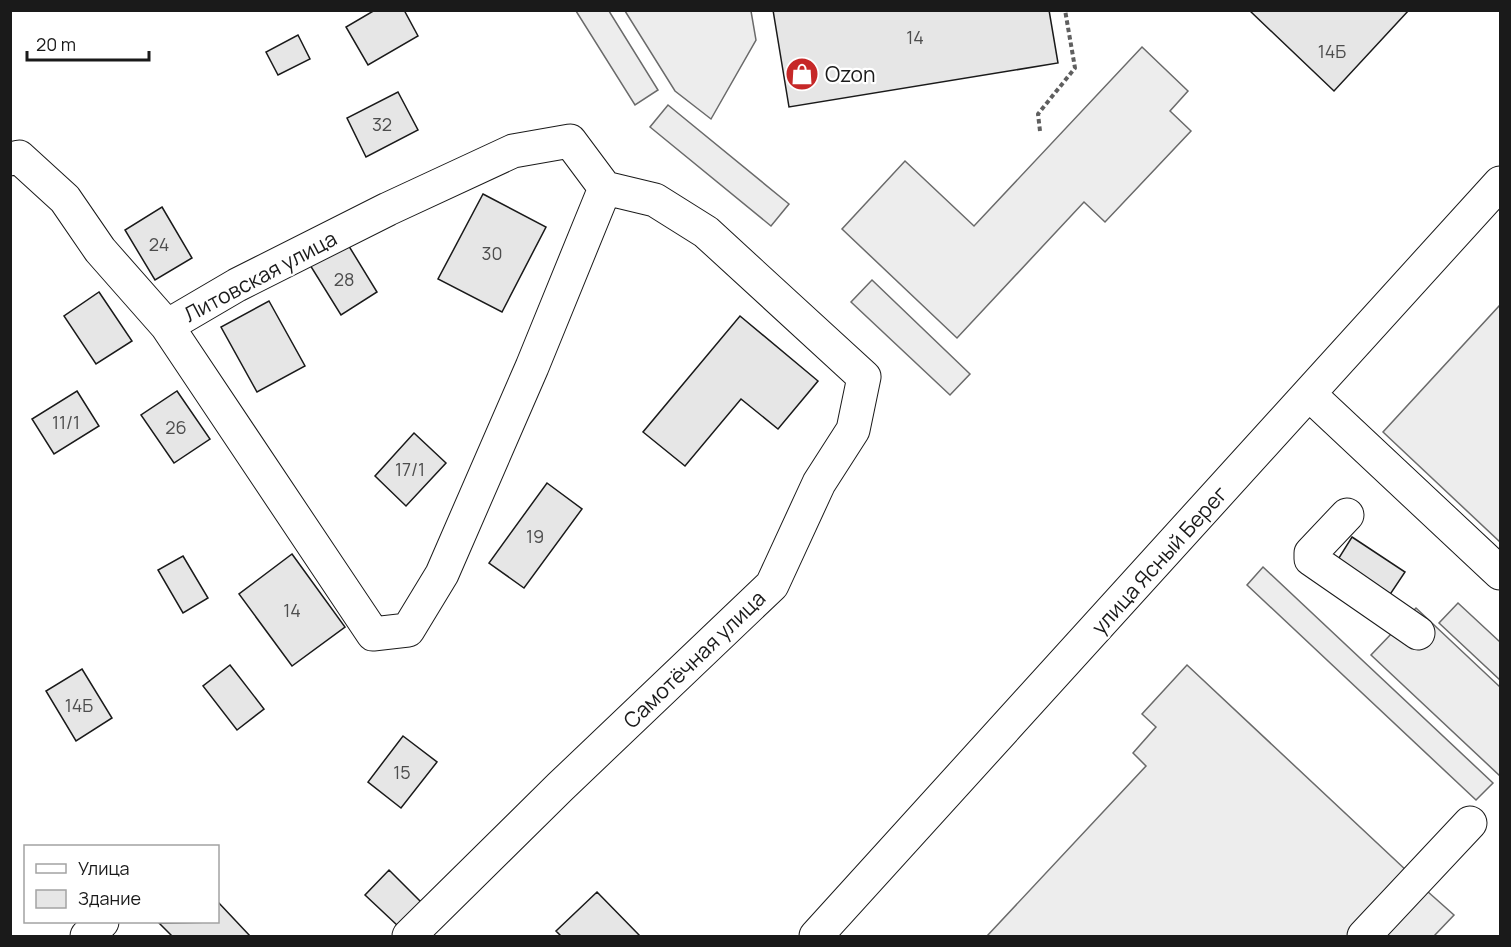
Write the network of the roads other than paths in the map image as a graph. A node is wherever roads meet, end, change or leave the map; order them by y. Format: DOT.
graph roads {
  1 [pos="10,159"];
  2 [pos="1500,183"];
  3 [pos="605,188"];
  4 [pos="167,326"];
  5 [pos="1309,394"];
  6 [pos="1347,515"];
  7 [pos="1500,573"];
  8 [pos="1418,633"];
  9 [pos="1470,823"];
  10 [pos="100,923"];
  11 [pos="87,936"];
  12 [pos="409,936"];
  13 [pos="816,936"];
  14 [pos="1364,936"];
  1 -- 4 [label="street, Литовская улица"];
  2 -- 5 [label="street, улица Ясный Берег"];
  3 -- 4 [label="street, Литовская улица"];
  3 -- 4 [label="street"];
  3 -- 12 [label="street, Самотёчная улица"];
  5 -- 7 [label="street"];
  5 -- 13 [label="street, улица Ясный Берег"];
  6 -- 8 [label="street"];
  9 -- 14 [label="street"];
  10 -- 11 [label="street"];
}
